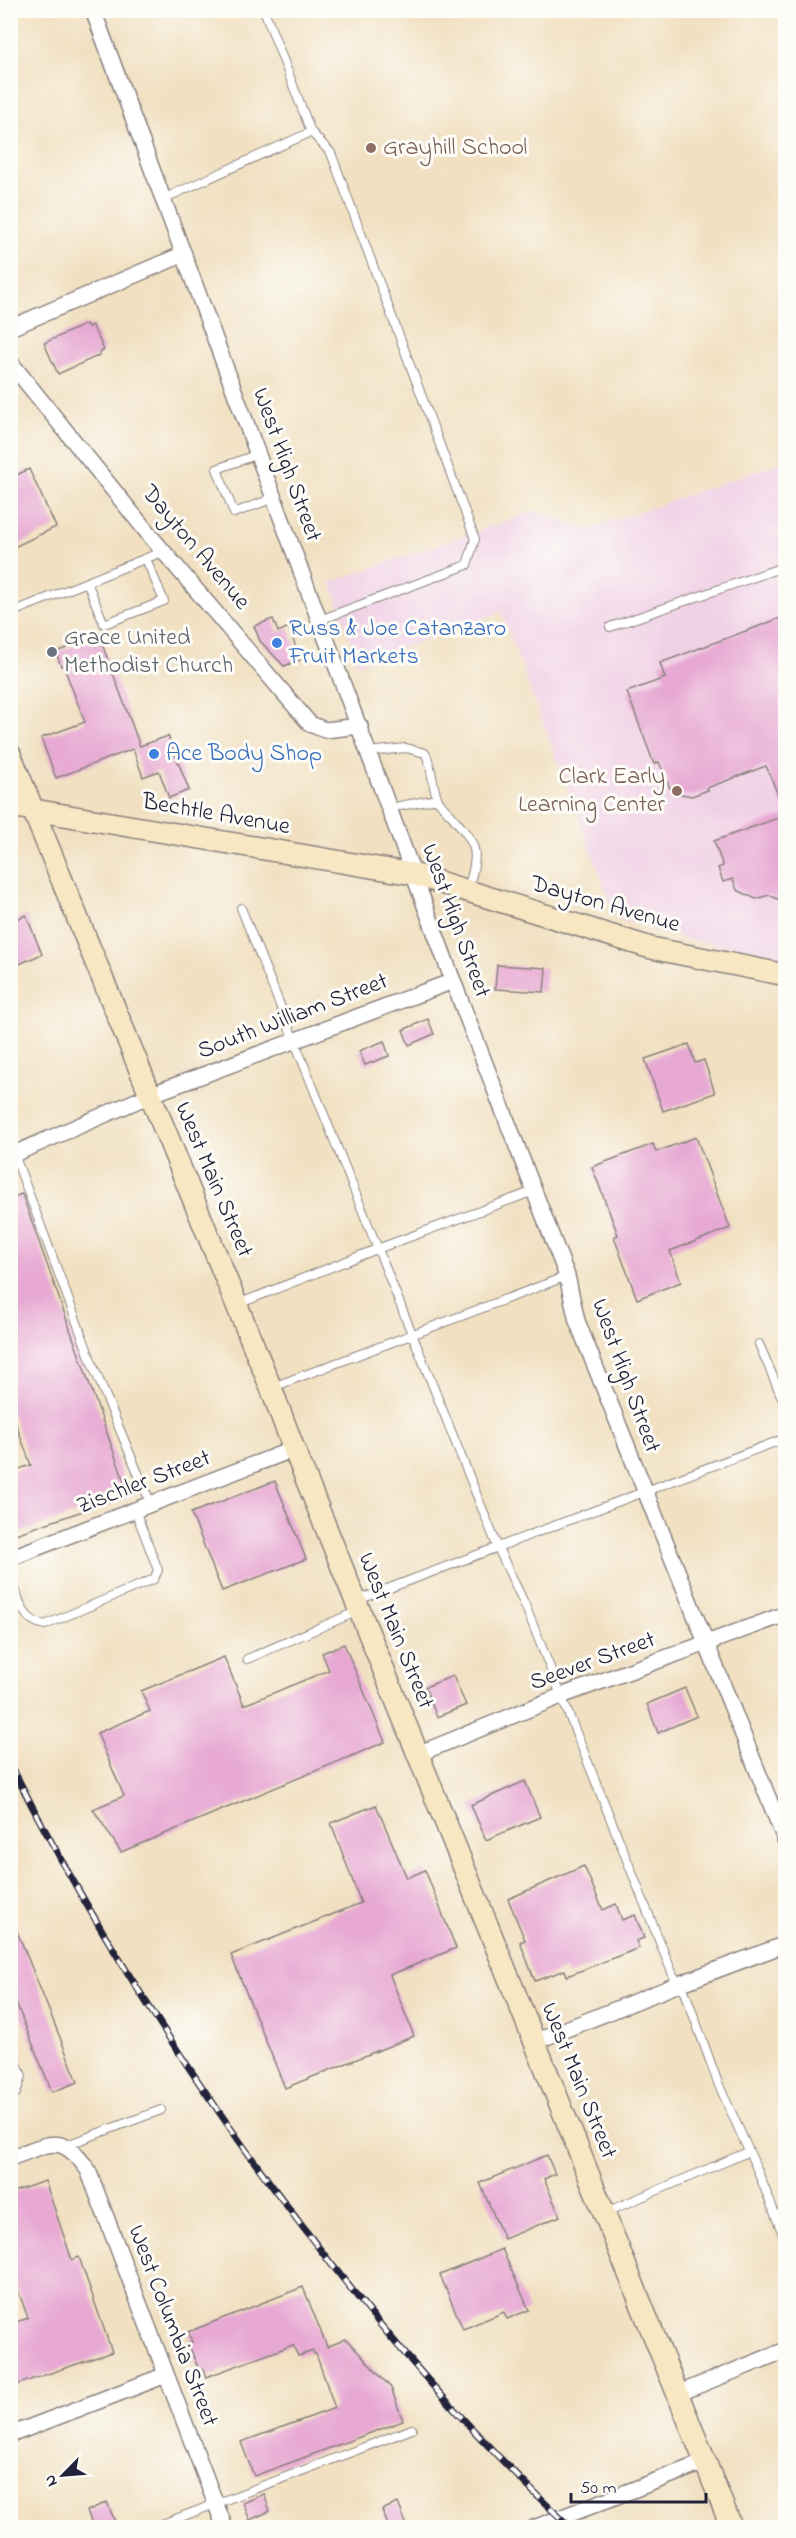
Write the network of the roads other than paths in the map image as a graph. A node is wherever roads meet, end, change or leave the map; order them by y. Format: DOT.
graph roads {
  1 [pos="93,10"];
  2 [pos="264,10"];
  3 [pos="311,132"];
  4 [pos="163,199"];
  5 [pos="184,254"];
  6 [pos="10,328"];
  7 [pos="10,362"];
  8 [pos="258,454"];
  9 [pos="274,498"];
  10 [pos="164,552"];
  11 [pos="146,559"];
  12 [pos="786,566"];
  13 [pos="87,582"];
  14 [pos="10,613"];
  15 [pos="320,620"];
  16 [pos="610,627"];
  17 [pos="360,726"];
  18 [pos="369,752"];
  19 [pos="10,754"];
  20 [pos="437,799"];
  21 [pos="10,806"];
  22 [pos="389,808"];
  23 [pos="33,809"];
  24 [pos="413,874"];
  25 [pos="468,891"];
  26 [pos="241,908"];
  27 [pos="786,975"];
  28 [pos="453,981"];
  29 [pos="293,1041"];
  30 [pos="150,1095"];
  31 [pos="12,1152"];
  32 [pos="534,1191"];
  33 [pos="377,1249"];
  34 [pos="567,1276"];
  35 [pos="237,1304"];
  36 [pos="412,1334"];
  37 [pos="759,1344"];
  38 [pos="271,1388"];
  39 [pos="786,1407"];
  40 [pos="786,1438"];
  41 [pos="294,1449"];
  42 [pos="645,1492"];
  43 [pos="151,1504"];
  44 [pos="135,1510"];
  45 [pos="498,1548"];
  46 [pos="10,1558"];
  47 [pos="10,1575"];
  48 [pos="357,1606"];
  49 [pos="786,1614"];
  50 [pos="705,1645"];
  51 [pos="247,1659"];
  52 [pos="561,1696"];
  53 [pos="418,1754"];
  54 [pos="786,1842"];
  55 [pos="786,1944"];
  56 [pos="679,1984"];
  57 [pos="534,2042"];
  58 [pos="10,2048"];
  59 [pos="10,2095"];
  60 [pos="161,2110"];
  61 [pos="67,2145"];
  62 [pos="748,2152"];
  63 [pos="10,2158"];
  64 [pos="604,2213"];
  65 [pos="786,2242"];
  66 [pos="786,2350"];
  67 [pos="166,2375"];
  68 [pos="677,2394"];
  69 [pos="412,2429"];
  70 [pos="10,2435"];
  71 [pos="705,2462"];
  72 [pos="215,2502"];
  73 [pos="152,2528"];
  74 [pos="225,2528"];
  75 [pos="534,2528"];
  76 [pos="732,2528"];
  1 -- 4 [label="street, West High Street"];
  2 -- 3 [label="lane"];
  3 -- 4 [label="lane"];
  3 -- 15 [label="lane"];
  4 -- 5 [label="street, West High Street"];
  5 -- 6 [label="street"];
  5 -- 8 [label="street, West High Street"];
  7 -- 10 [label="street, Dayton Avenue"];
  8 -- 9 [label="street, West High Street"];
  8 -- 9 [label="lane"];
  9 -- 15 [label="street, West High Street"];
  10 -- 11 [label="lane"];
  10 -- 17 [label="street, Dayton Avenue"];
  11 -- 13 [label="lane"];
  11 -- 13 [label="lane"];
  12 -- 16 [label="lane"];
  13 -- 14 [label="lane"];
  15 -- 17 [label="street, West High Street"];
  17 -- 18 [label="street, West High Street"];
  18 -- 20 [label="lane"];
  18 -- 22 [label="street, West High Street"];
  19 -- 23 [label="street, West Main Street"];
  20 -- 22 [label="lane"];
  20 -- 25 [label="lane"];
  21 -- 23 [label="street, Bechtle Avenue"];
  22 -- 24 [label="street, West High Street"];
  23 -- 24 [label="street, Bechtle Avenue"];
  23 -- 30 [label="street, West Main Street"];
  24 -- 25 [label="street, Dayton Avenue"];
  24 -- 28 [label="street, West High Street"];
  25 -- 27 [label="street, Dayton Avenue"];
  26 -- 29 [label="lane"];
  28 -- 29 [label="street, South William Street"];
  28 -- 32 [label="street, West High Street"];
  29 -- 30 [label="street, South William Street"];
  29 -- 33 [label="lane"];
  30 -- 31 [label="street, South William Street"];
  30 -- 35 [label="street, West Main Street"];
  31 -- 43 [label="lane"];
  32 -- 33 [label="lane"];
  32 -- 34 [label="street, West High Street"];
  33 -- 35 [label="lane"];
  33 -- 36 [label="lane"];
  34 -- 36 [label="lane"];
  34 -- 42 [label="street, West High Street"];
  35 -- 38 [label="street, West Main Street"];
  36 -- 38 [label="lane"];
  36 -- 45 [label="lane"];
  37 -- 39 [label="lane"];
  38 -- 41 [label="street, West Main Street"];
  40 -- 42 [label="lane"];
  41 -- 43 [label="street, Zischler Street"];
  41 -- 48 [label="street, West Main Street"];
  42 -- 45 [label="lane"];
  42 -- 50 [label="street, West High Street"];
  43 -- 44 [label="street, Zischler Street"];
  44 -- 46 [label="street, Zischler Street"];
  44 -- 47 [label="lane"];
  45 -- 48 [label="lane"];
  45 -- 52 [label="lane"];
  48 -- 51 [label="lane"];
  48 -- 53 [label="street, West Main Street"];
  49 -- 50 [label="street, Seever Street"];
  50 -- 52 [label="street, Seever Street"];
  50 -- 54 [label="street, West High Street"];
  52 -- 53 [label="street, Seever Street"];
  52 -- 56 [label="lane"];
  53 -- 57 [label="street, West Main Street"];
  55 -- 56 [label="street"];
  56 -- 57 [label="street"];
  56 -- 62 [label="lane"];
  57 -- 64 [label="street, West Main Street"];
  58 -- 59 [label="lane"];
  60 -- 61 [label="lane"];
  61 -- 63 [label="street"];
  61 -- 67 [label="street, West Columbia Street"];
  62 -- 64 [label="lane"];
  62 -- 65 [label="lane"];
  64 -- 68 [label="street, West Main Street"];
  66 -- 68 [label="street"];
  67 -- 70 [label="street"];
  67 -- 72 [label="street, West Columbia Street"];
  68 -- 71 [label="street, West Main Street"];
  69 -- 72 [label="lane"];
  71 -- 75 [label="street"];
  71 -- 76 [label="street, West Main Street"];
  72 -- 73 [label="lane"];
  72 -- 74 [label="street, West Columbia Street"];
}
